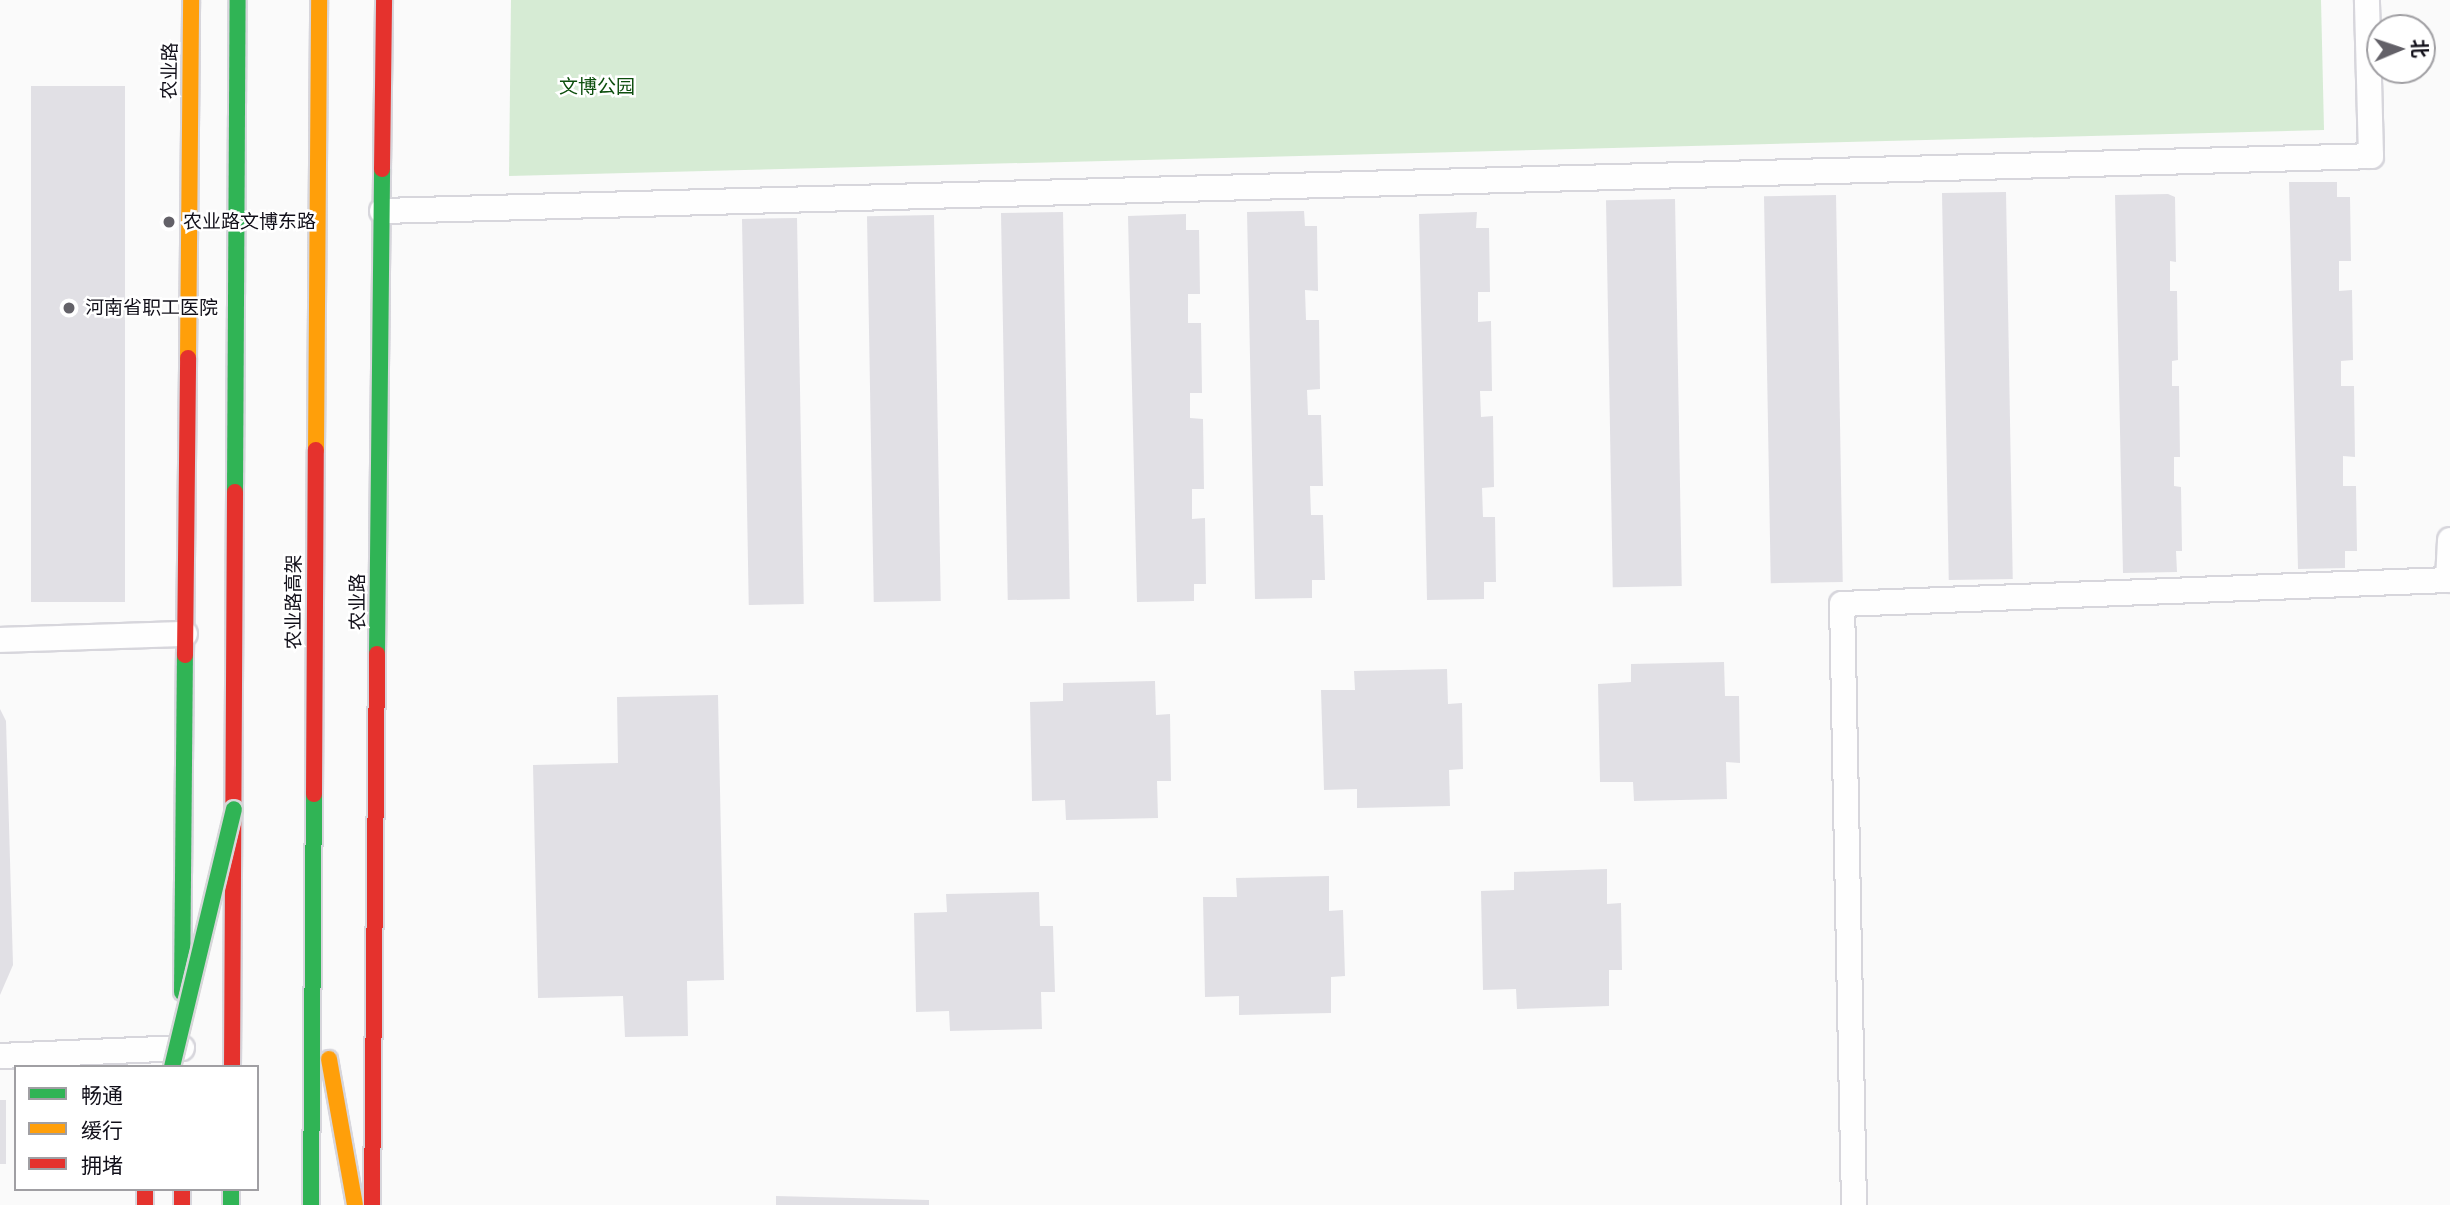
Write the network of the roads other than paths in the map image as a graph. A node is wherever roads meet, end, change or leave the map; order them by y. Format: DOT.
graph roads {
  1 [pos="191,0"];
  2 [pos="239,0"];
  3 [pos="318,0"];
  4 [pos="384,0"];
  5 [pos="2367,0"];
  6 [pos="382,211"];
  7 [pos="2450,540"];
  8 [pos="185,634"];
  9 [pos="0,640"];
  10 [pos="234,809"];
  11 [pos="313,966"];
  12 [pos="0,1056"];
  13 [pos="179,1061"];
  14 [pos="232,1065"];
  15 [pos="311,1205"];
  16 [pos="355,1205"];
  17 [pos="372,1205"];
  18 [pos="1854,1205"];
  1 -- 8 [label="main road, 农业路"];
  2 -- 10 [label="main road"];
  3 -- 11 [label="main road, 农业路高架"];
  4 -- 6 [label="main road, 农业路"];
  5 -- 6 [label="lane"];
  6 -- 17 [label="main road, 农业路"];
  7 -- 18 [label="lane"];
  8 -- 9 [label="lane"];
  8 -- 13 [label="main road, 农业路"];
  10 -- 13 [label="main road, bridge"];
  10 -- 14 [label="main road, bridge"];
  11 -- 15 [label="main road, 农业路高架"];
  11 -- 16 [label="main road"];
  12 -- 13 [label="lane"];
}
